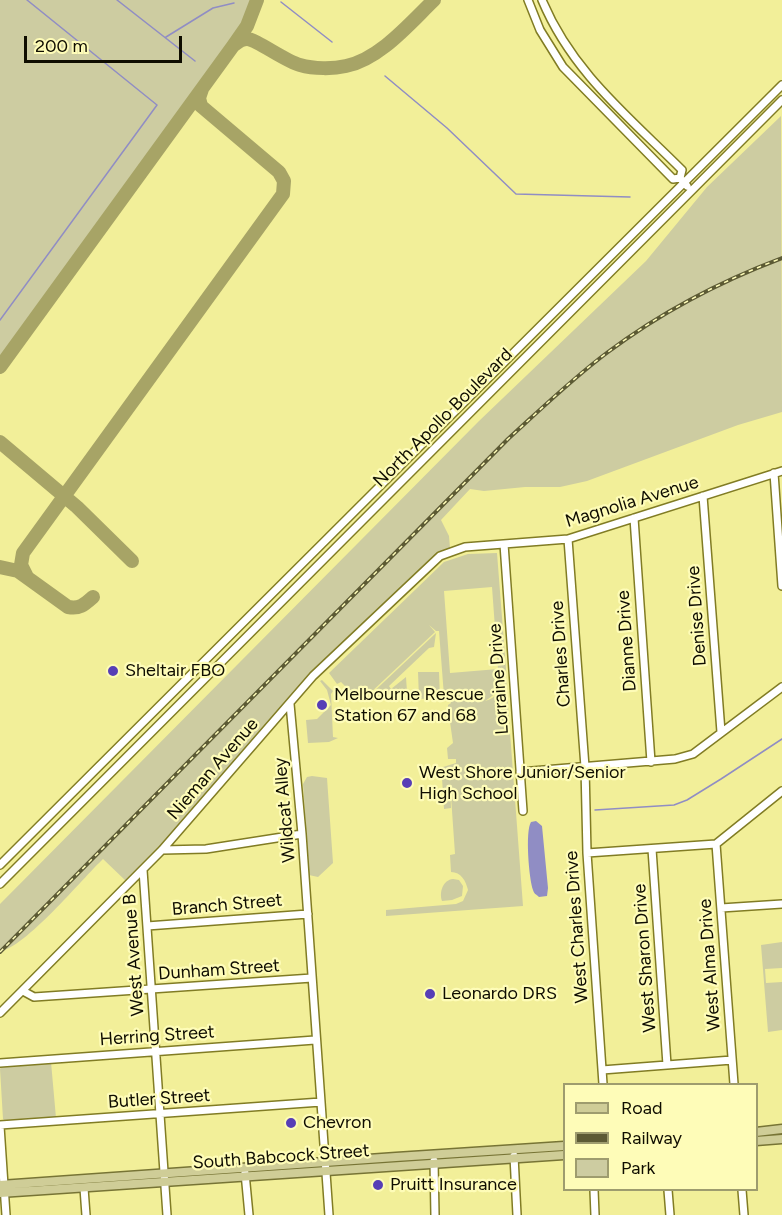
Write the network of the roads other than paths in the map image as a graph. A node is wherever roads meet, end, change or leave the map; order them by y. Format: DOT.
graph roads {
  1 [pos="528,0"];
  2 [pos="542,0"];
  3 [pos="782,85"];
  4 [pos="782,100"];
  5 [pos="637,126"];
  6 [pos="628,134"];
  7 [pos="682,181"];
  8 [pos="691,190"];
  9 [pos="778,472"];
  10 [pos="703,496"];
  11 [pos="634,518"];
  12 [pos="568,539"];
  13 [pos="504,544"];
  14 [pos="452,550"];
  15 [pos="782,586"];
  16 [pos="782,687"];
  17 [pos="290,704"];
  18 [pos="721,732"];
  19 [pos="651,762"];
  20 [pos="585,767"];
  21 [pos="520,772"];
  22 [pos="782,791"];
  23 [pos="523,811"];
  24 [pos="303,834"];
  25 [pos="716,844"];
  26 [pos="652,849"];
  27 [pos="162,850"];
  28 [pos="587,853"];
  29 [pos="0,865"];
  30 [pos="143,870"];
  31 [pos="0,884"];
  32 [pos="782,904"];
  33 [pos="721,908"];
  34 [pos="308,914"];
  35 [pos="147,926"];
  36 [pos="312,978"];
  37 [pos="152,990"];
  38 [pos="23,991"];
  39 [pos="0,1013"];
  40 [pos="315,1040"];
  41 [pos="156,1050"];
  42 [pos="732,1060"];
  43 [pos="0,1063"];
  44 [pos="667,1065"];
  45 [pos="602,1070"];
  46 [pos="603,1083"];
  47 [pos="734,1083"];
  48 [pos="321,1102"];
  49 [pos="160,1114"];
  50 [pos="0,1126"];
  51 [pos="782,1129"];
  52 [pos="758,1132"];
  53 [pos="782,1139"];
  54 [pos="758,1141"];
  55 [pos="563,1146"];
  56 [pos="514,1154"];
  57 [pos="563,1155"];
  58 [pos="434,1160"];
  59 [pos="325,1166"];
  60 [pos="243,1168"];
  61 [pos="165,1177"];
  62 [pos="247,1177"];
  63 [pos="84,1188"];
  64 [pos="2,1189"];
  65 [pos="594,1191"];
  66 [pos="668,1191"];
  67 [pos="742,1191"];
  68 [pos="6,1215"];
  69 [pos="86,1215"];
  70 [pos="167,1215"];
  71 [pos="249,1215"];
  72 [pos="329,1215"];
  73 [pos="435,1215"];
  74 [pos="517,1215"];
  75 [pos="595,1215"];
  76 [pos="670,1215"];
  77 [pos="744,1215"];
  1 -- 6 [label="street"];
  2 -- 5 [label="street"];
  3 -- 7 [label="street, North Apollo Boulevard"];
  4 -- 8 [label="street, North Apollo Boulevard"];
  5 -- 6 [label="street"];
  5 -- 7 [label="street"];
  6 -- 7 [label="street"];
  7 -- 8 [label="street"];
  7 -- 29 [label="street, North Apollo Boulevard"];
  8 -- 31 [label="street, North Apollo Boulevard"];
  9 -- 10 [label="street, Magnolia Avenue"];
  9 -- 15 [label="street"];
  10 -- 11 [label="street, Magnolia Avenue"];
  10 -- 18 [label="street, Denise Drive"];
  11 -- 12 [label="street, Magnolia Avenue"];
  11 -- 19 [label="street, Dianne Drive"];
  12 -- 13 [label="street, Magnolia Avenue"];
  12 -- 20 [label="street, Charles Drive"];
  13 -- 14 [label="street, Magnolia Avenue"];
  13 -- 21 [label="street, Lorraine Drive"];
  14 -- 17 [label="street, Nieman Avenue"];
  16 -- 18 [label="street"];
  17 -- 24 [label="street, Wildcat Alley"];
  17 -- 27 [label="street, Nieman Avenue"];
  18 -- 19 [label="street"];
  19 -- 20 [label="street"];
  20 -- 21 [label="street"];
  20 -- 28 [label="street, West Charles Drive"];
  21 -- 23 [label="street, Lorraine Drive"];
  22 -- 25 [label="street"];
  24 -- 27 [label="street"];
  24 -- 34 [label="street, Wildcat Alley"];
  25 -- 26 [label="street"];
  25 -- 33 [label="street, West Alma Drive"];
  26 -- 28 [label="street"];
  26 -- 44 [label="street, West Sharon Drive"];
  27 -- 30 [label="street, Nieman Avenue"];
  28 -- 45 [label="street, West Charles Drive"];
  30 -- 35 [label="street, West Avenue B"];
  30 -- 38 [label="street, Nieman Avenue"];
  32 -- 33 [label="street"];
  33 -- 42 [label="street, West Alma Drive"];
  34 -- 35 [label="street, Branch Street"];
  34 -- 36 [label="street, Wildcat Alley"];
  35 -- 37 [label="street, West Avenue B"];
  36 -- 37 [label="street, Dunham Street"];
  36 -- 40 [label="street, Wildcat Alley"];
  37 -- 38 [label="street, Dunham Street"];
  37 -- 41 [label="street, West Avenue B"];
  38 -- 39 [label="street, Nieman Avenue"];
  40 -- 41 [label="street, Herring Street"];
  40 -- 48 [label="street, Wildcat Alley"];
  41 -- 43 [label="street, Herring Street"];
  41 -- 49 [label="street, West Avenue B"];
  42 -- 44 [label="street"];
  42 -- 47 [label="street, West Alma Drive"];
  44 -- 45 [label="street"];
  45 -- 46 [label="street, West Charles Drive"];
  48 -- 49 [label="street, Butler Street"];
  48 -- 59 [label="street, Wildcat Alley"];
  49 -- 50 [label="street, Butler Street"];
  49 -- 61 [label="street, West Avenue B"];
  50 -- 64 [label="street"];
  51 -- 52 [label="main road"];
  53 -- 54 [label="main road"];
  55 -- 56 [label="main road"];
  56 -- 57 [label="main road, South Babcock Street"];
  56 -- 58 [label="main road, South Babcock Street"];
  56 -- 74 [label="street"];
  58 -- 59 [label="main road, South Babcock Street"];
  58 -- 59 [label="main road, South Babcock Street"];
  58 -- 73 [label="street"];
  59 -- 60 [label="main road, South Babcock Street"];
  59 -- 62 [label="main road, South Babcock Street"];
  59 -- 72 [label="street, Wildcat Alley"];
  60 -- 61 [label="main road, South Babcock Street"];
  60 -- 62 [label="street"];
  61 -- 62 [label="main road, South Babcock Street"];
  61 -- 63 [label="main road, South Babcock Street"];
  61 -- 64 [label="main road, South Babcock Street"];
  61 -- 70 [label="street, West Avenue B"];
  62 -- 71 [label="street"];
  63 -- 64 [label="main road, South Babcock Street"];
  63 -- 69 [label="street"];
  64 -- 68 [label="street"];
  65 -- 75 [label="street"];
  66 -- 76 [label="street"];
  67 -- 77 [label="street"];
}
